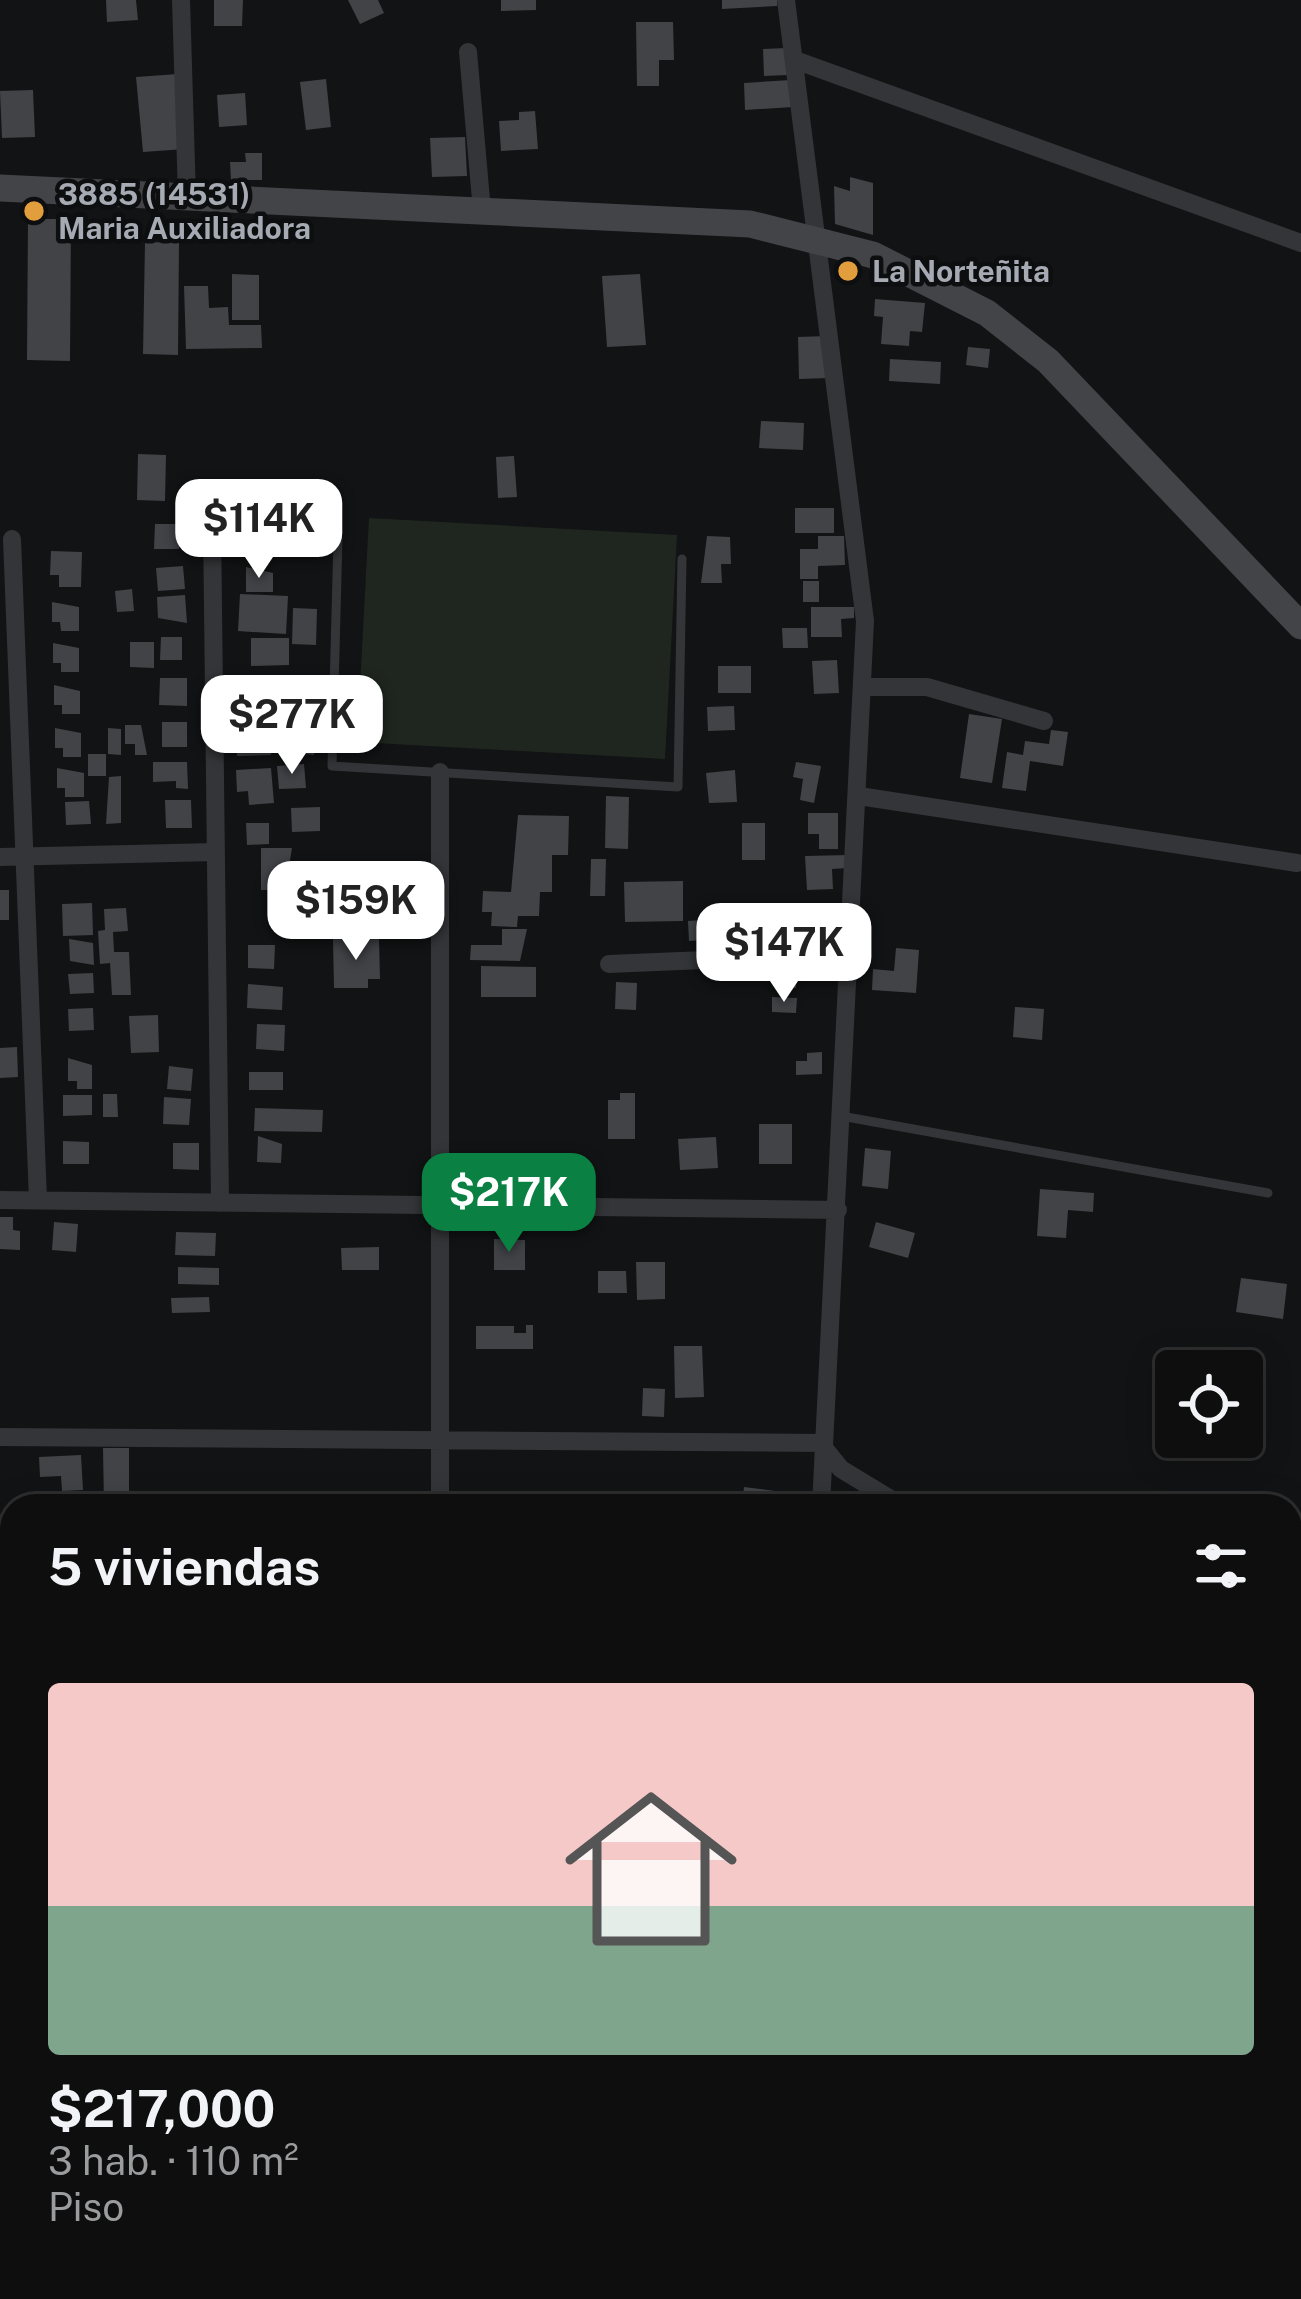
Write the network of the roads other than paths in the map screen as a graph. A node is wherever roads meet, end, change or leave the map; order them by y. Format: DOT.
graph roads {
  1 [pos="181,0"];
  2 [pos="786,0"];
  3 [pos="469,52"];
  4 [pos="795,60"];
  5 [pos="0,188"];
  6 [pos="187,197"];
  7 [pos="482,211"];
  8 [pos="817,236"];
  9 [pos="1301,243"];
  10 [pos="212,523"];
  11 [pos="338,538"];
  12 [pos="12,539"];
  13 [pos="682,559"];
  14 [pos="1301,626"];
  15 [pos="865,687"];
  16 [pos="1044,721"];
  17 [pos="440,772"];
  18 [pos="859,796"];
  19 [pos="216,853"];
  20 [pos="0,857"];
  21 [pos="25,857"];
  22 [pos="1297,863"];
  23 [pos="849,954"];
  24 [pos="608,964"];
  25 [pos="841,1116"];
  26 [pos="1268,1192"];
  27 [pos="0,1200"];
  28 [pos="38,1200"];
  29 [pos="220,1203"];
  30 [pos="440,1208"];
  31 [pos="838,1210"];
  32 [pos="0,1437"];
  33 [pos="440,1440"];
  34 [pos="824,1445"];
  35 [pos="440,1494"];
  36 [pos="822,1494"];
  37 [pos="878,1494"];
  1 -- 6 [label="street"];
  2 -- 4 [label="street"];
  3 -- 7 [label="street"];
  4 -- 8 [label="street"];
  4 -- 9 [label="street"];
  5 -- 6 [label="street"];
  6 -- 7 [label="street"];
  7 -- 8 [label="street"];
  8 -- 14 [label="street"];
  8 -- 15 [label="street"];
  10 -- 19 [label="street"];
  11 -- 17 [label="lane"];
  12 -- 21 [label="street"];
  13 -- 17 [label="lane"];
  15 -- 16 [label="street"];
  15 -- 18 [label="street"];
  17 -- 30 [label="street"];
  18 -- 22 [label="street"];
  18 -- 23 [label="street"];
  19 -- 21 [label="street"];
  19 -- 29 [label="street"];
  20 -- 21 [label="street"];
  21 -- 28 [label="street"];
  23 -- 24 [label="street"];
  23 -- 25 [label="street"];
  25 -- 26 [label="lane"];
  25 -- 31 [label="street"];
  27 -- 28 [label="street"];
  28 -- 29 [label="street"];
  29 -- 30 [label="street"];
  30 -- 31 [label="street"];
  30 -- 33 [label="street"];
  31 -- 34 [label="street"];
  32 -- 33 [label="street"];
  33 -- 34 [label="street"];
  33 -- 35 [label="street"];
  34 -- 36 [label="street"];
  34 -- 37 [label="street"];
}
